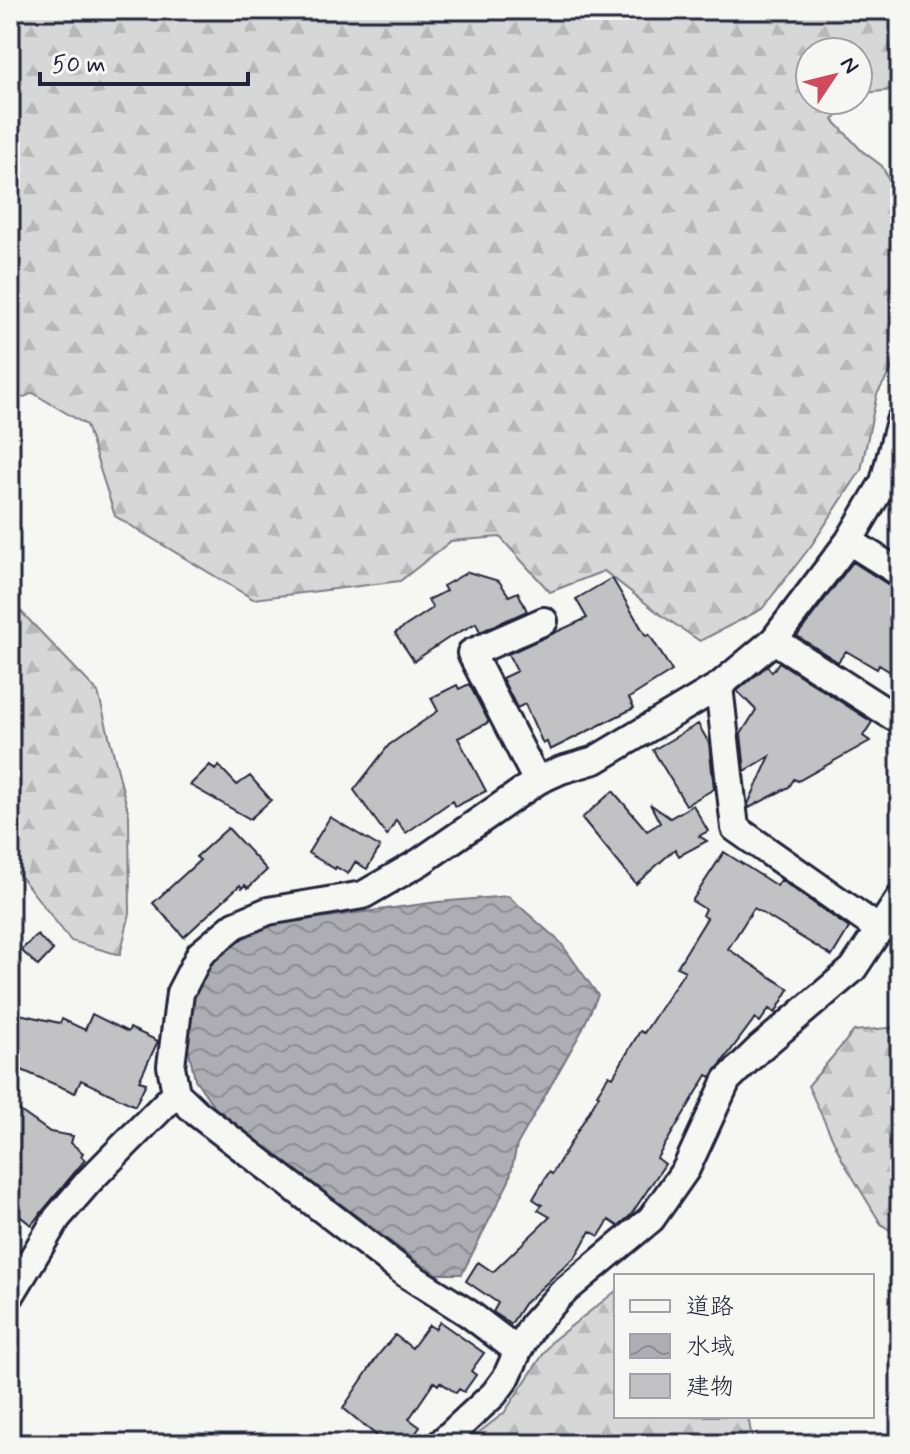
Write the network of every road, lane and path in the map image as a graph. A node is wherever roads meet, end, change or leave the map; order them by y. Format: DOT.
graph roads {
  1 [pos="900,421"];
  2 [pos="849,541"];
  3 [pos="900,573"];
  4 [pos="544,621"];
  5 [pos="774,640"];
  6 [pos="719,686"];
  7 [pos="900,717"];
  8 [pos="537,781"];
  9 [pos="900,898"];
  10 [pos="880,930"];
  11 [pos="176,1093"];
  12 [pos="10,1296"];
  13 [pos="518,1351"];
  14 [pos="440,1444"];
  1 -- 2 [label="street"];
  2 -- 3 [label="street"];
  2 -- 5 [label="street"];
  4 -- 8 [label="street"];
  5 -- 6 [label="street"];
  5 -- 7 [label="street"];
  6 -- 8 [label="street"];
  6 -- 10 [label="street"];
  8 -- 11 [label="street"];
  9 -- 10 [label="street"];
  10 -- 13 [label="street"];
  11 -- 12 [label="street"];
  11 -- 13 [label="street"];
  13 -- 14 [label="street"];
}
